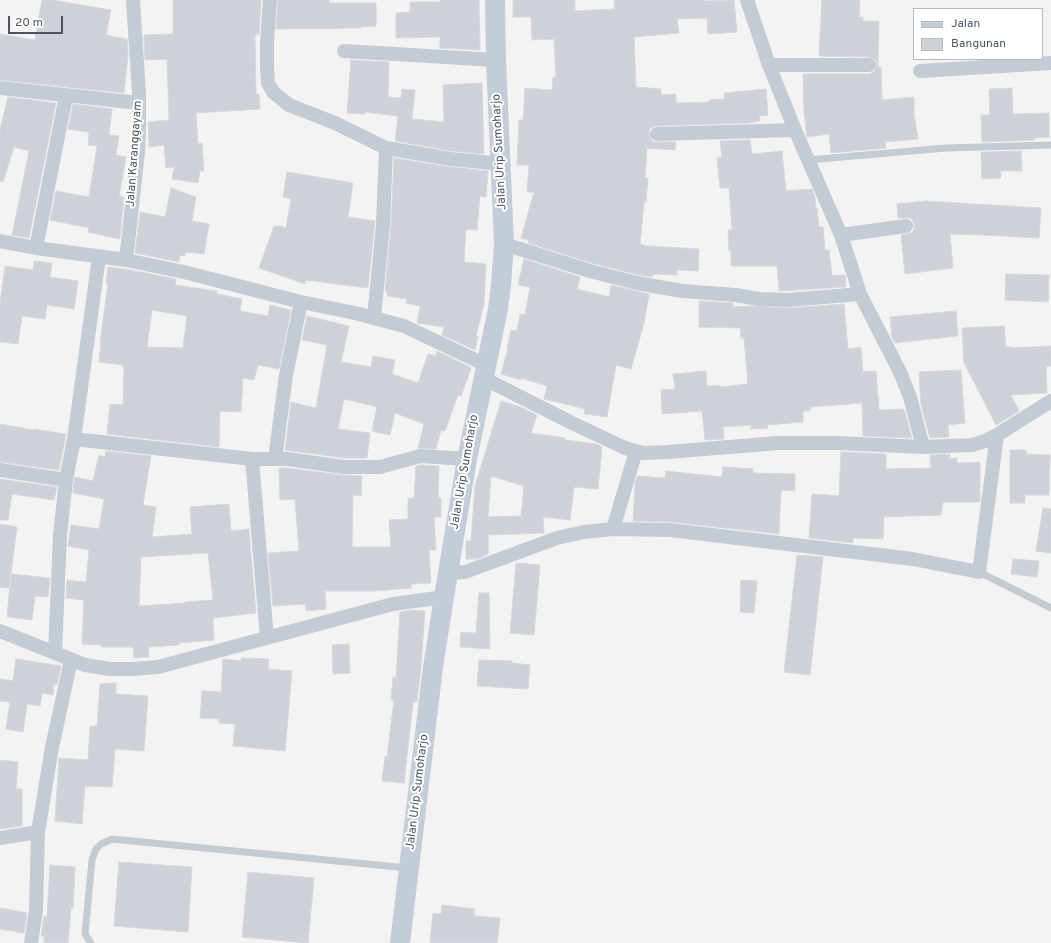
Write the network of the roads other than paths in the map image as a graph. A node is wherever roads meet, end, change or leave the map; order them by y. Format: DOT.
graph roads {
  1 [pos="133,0"];
  2 [pos="270,0"];
  3 [pos="495,0"];
  4 [pos="747,0"];
  5 [pos="344,51"];
  6 [pos="496,60"];
  7 [pos="1051,63"];
  8 [pos="768,65"];
  9 [pos="869,65"];
  10 [pos="920,71"];
  11 [pos="0,88"];
  12 [pos="66,96"];
  13 [pos="139,103"];
  14 [pos="795,130"];
  15 [pos="657,134"];
  16 [pos="1051,145"];
  17 [pos="386,148"];
  18 [pos="808,160"];
  19 [pos="502,164"];
  20 [pos="906,226"];
  21 [pos="841,235"];
  22 [pos="0,241"];
  23 [pos="504,244"];
  24 [pos="36,248"];
  25 [pos="98,257"];
  26 [pos="126,260"];
  27 [pos="860,294"];
  28 [pos="301,302"];
  29 [pos="374,318"];
  30 [pos="485,372"];
  31 [pos="1051,401"];
  32 [pos="997,435"];
  33 [pos="74,439"];
  34 [pos="923,447"];
  35 [pos="636,451"];
  36 [pos="252,459"];
  37 [pos="275,459"];
  38 [pos="467,459"];
  39 [pos="0,470"];
  40 [pos="66,480"];
  41 [pos="612,529"];
  42 [pos="979,572"];
  43 [pos="448,573"];
  44 [pos="444,597"];
  45 [pos="1051,608"];
  46 [pos="0,631"];
  47 [pos="266,638"];
  48 [pos="55,653"];
  49 [pos="71,660"];
  50 [pos="38,832"];
  51 [pos="0,838"];
  52 [pos="409,868"];
  53 [pos="31,943"];
  54 [pos="91,943"];
  55 [pos="400,943"];
  1 -- 13 [label="street, Jalan Karanggayam"];
  2 -- 17 [label="street"];
  3 -- 6 [label="main road, Jalan Urip Sumoharjo"];
  4 -- 8 [label="street"];
  5 -- 6 [label="street"];
  6 -- 19 [label="main road, Jalan Urip Sumoharjo"];
  7 -- 10 [label="street"];
  8 -- 9 [label="street"];
  8 -- 14 [label="street"];
  11 -- 12 [label="street"];
  12 -- 13 [label="street"];
  12 -- 24 [label="street"];
  13 -- 26 [label="street, Jalan Karanggayam"];
  14 -- 15 [label="street"];
  14 -- 18 [label="street"];
  16 -- 18 [label="lane"];
  17 -- 19 [label="street"];
  17 -- 29 [label="street"];
  18 -- 21 [label="street"];
  19 -- 23 [label="main road, Jalan Urip Sumoharjo"];
  20 -- 21 [label="street"];
  21 -- 27 [label="street"];
  22 -- 24 [label="street"];
  23 -- 27 [label="street"];
  23 -- 30 [label="main road, Jalan Urip Sumoharjo"];
  24 -- 25 [label="street"];
  25 -- 26 [label="street"];
  25 -- 33 [label="street"];
  26 -- 28 [label="street"];
  27 -- 34 [label="street"];
  28 -- 29 [label="street"];
  28 -- 37 [label="street"];
  29 -- 30 [label="street"];
  30 -- 35 [label="street"];
  30 -- 38 [label="main road, Jalan Urip Sumoharjo"];
  31 -- 32 [label="street"];
  32 -- 34 [label="street"];
  32 -- 42 [label="street"];
  33 -- 36 [label="street"];
  33 -- 40 [label="street"];
  34 -- 35 [label="street"];
  35 -- 41 [label="street"];
  36 -- 37 [label="street"];
  36 -- 47 [label="street"];
  37 -- 38 [label="street"];
  38 -- 43 [label="main road, Jalan Urip Sumoharjo"];
  39 -- 40 [label="street"];
  40 -- 48 [label="street"];
  41 -- 42 [label="street"];
  41 -- 43 [label="street"];
  42 -- 45 [label="lane"];
  43 -- 44 [label="main road, Jalan Urip Sumoharjo"];
  44 -- 47 [label="street"];
  44 -- 52 [label="main road, Jalan Urip Sumoharjo"];
  46 -- 48 [label="street"];
  47 -- 49 [label="street"];
  48 -- 49 [label="street"];
  49 -- 50 [label="street"];
  50 -- 51 [label="street"];
  50 -- 53 [label="street"];
  52 -- 54 [label="lane"];
  52 -- 55 [label="main road, Jalan Urip Sumoharjo"];
}
